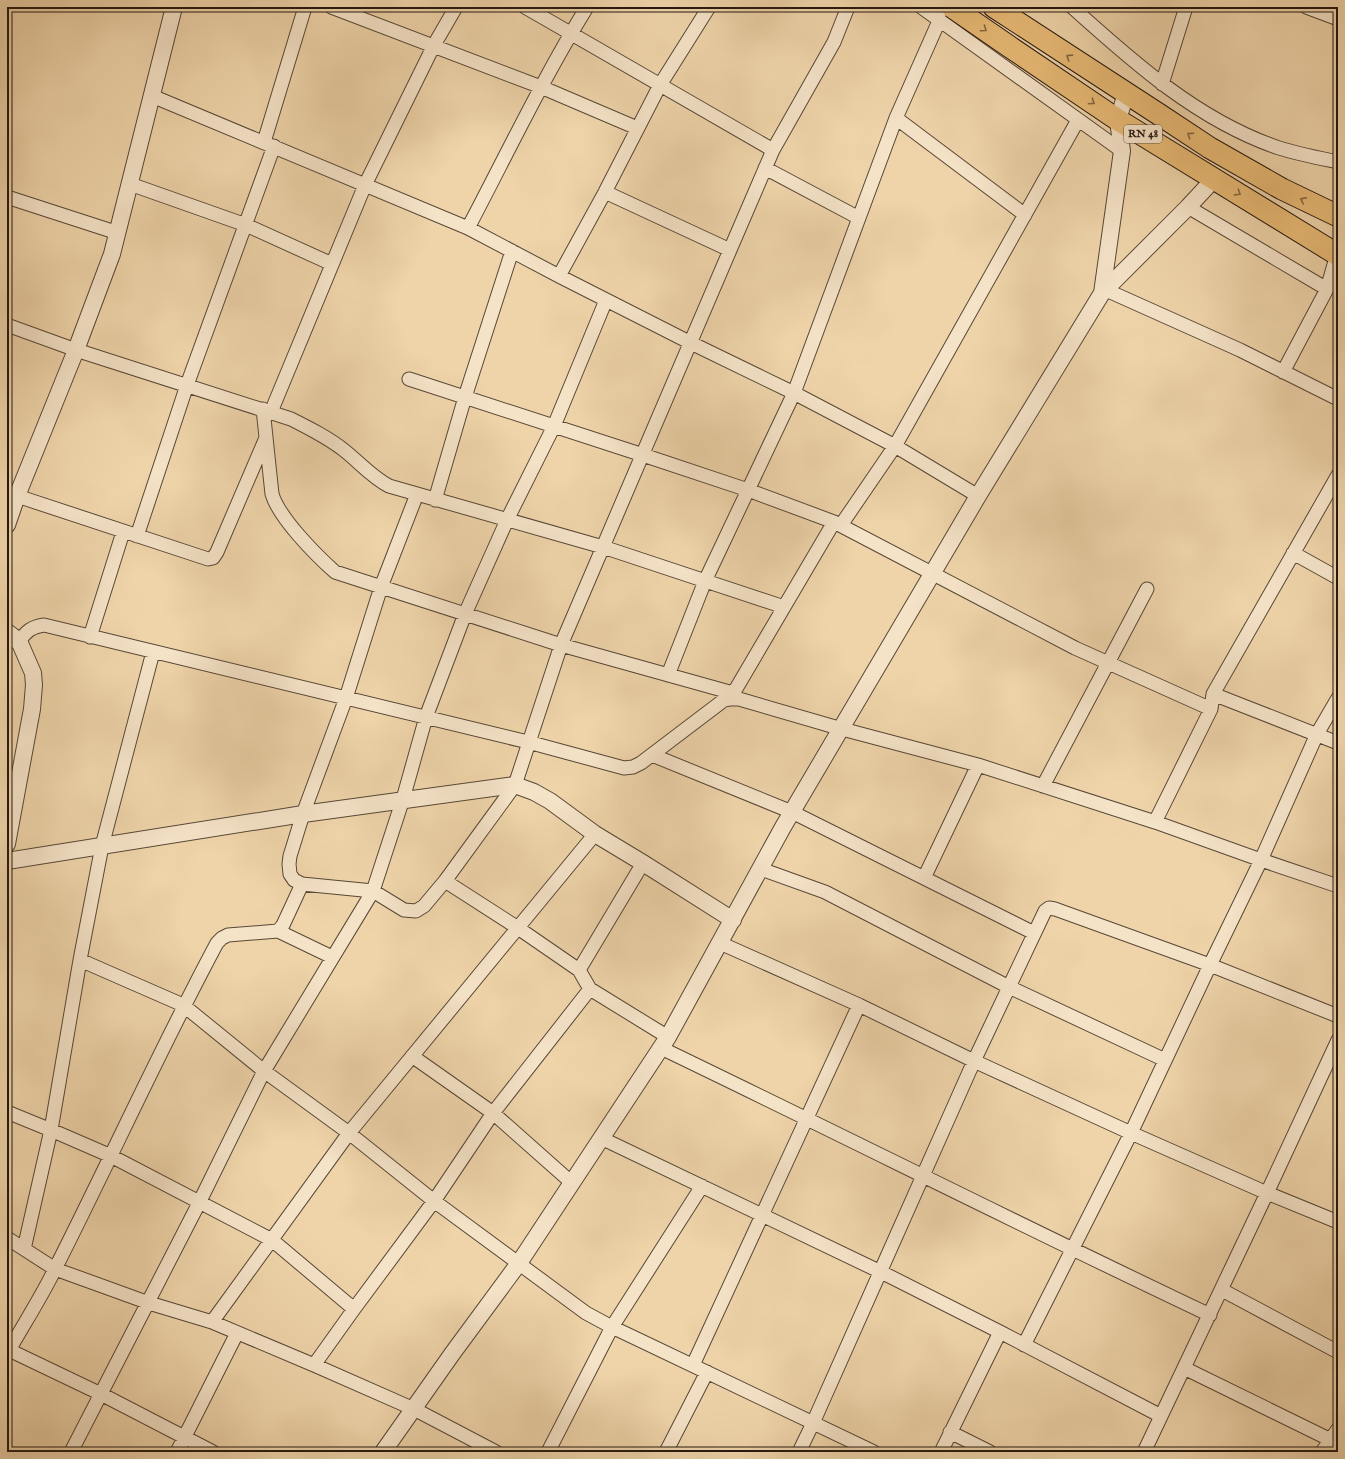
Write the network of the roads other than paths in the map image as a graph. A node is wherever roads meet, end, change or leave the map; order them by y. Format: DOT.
graph roads {
  1 [pos="174,7"];
  2 [pos="305,7"];
  3 [pos="331,7"];
  4 [pos="456,7"];
  5 [pos="525,7"];
  6 [pos="587,7"];
  7 [pos="709,7"];
  8 [pos="848,7"];
  9 [pos="921,7"];
  10 [pos="939,7"];
  11 [pos="994,7"];
  12 [pos="1072,7"];
  13 [pos="1186,7"];
  14 [pos="1306,7"];
  15 [pos="946,14"];
  16 [pos="1338,19"];
  17 [pos="570,33"];
  18 [pos="434,45"];
  19 [pos="1162,84"];
  20 [pos="660,85"];
  21 [pos="541,87"];
  22 [pos="1126,93"];
  23 [pos="152,96"];
  24 [pos="896,118"];
  25 [pos="1078,120"];
  26 [pos="1118,120"];
  27 [pos="637,128"];
  28 [pos="269,144"];
  29 [pos="773,150"];
  30 [pos="1122,151"];
  31 [pos="1338,162"];
  32 [pos="766,168"];
  33 [pos="1215,178"];
  34 [pos="130,184"];
  35 [pos="365,185"];
  36 [pos="605,192"];
  37 [pos="7,197"];
  38 [pos="1188,207"];
  39 [pos="1025,215"];
  40 [pos="1338,216"];
  41 [pos="859,218"];
  42 [pos="246,225"];
  43 [pos="468,228"];
  44 [pos="118,232"];
  45 [pos="730,250"];
  46 [pos="512,251"];
  47 [pos="1337,255"];
  48 [pos="332,264"];
  49 [pos="559,276"];
  50 [pos="1327,289"];
  51 [pos="1104,292"];
  52 [pos="606,300"];
  53 [pos="7,325"];
  54 [pos="690,343"];
  55 [pos="76,350"];
  56 [pos="1283,372"];
  57 [pos="409,379"];
  58 [pos="187,385"];
  59 [pos="794,393"];
  60 [pos="464,397"];
  61 [pos="1338,399"];
  62 [pos="267,411"];
  63 [pos="554,426"];
  64 [pos="266,439"];
  65 [pos="895,446"];
  66 [pos="643,454"];
  67 [pos="1338,475"];
  68 [pos="748,490"];
  69 [pos="417,494"];
  70 [pos="12,496"];
  71 [pos="978,496"];
  72 [pos="435,500"];
  73 [pos="507,520"];
  74 [pos="837,523"];
  75 [pos="7,525"];
  76 [pos="123,532"];
  77 [pos="137,536"];
  78 [pos="603,547"];
  79 [pos="1293,553"];
  80 [pos="933,574"];
  81 [pos="1338,578"];
  82 [pos="705,581"];
  83 [pos="381,587"];
  84 [pos="1147,588"];
  85 [pos="784,607"];
  86 [pos="465,614"];
  87 [pos="90,637"];
  88 [pos="11,638"];
  89 [pos="561,645"];
  90 [pos="153,652"];
  91 [pos="1108,663"];
  92 [pos="668,675"];
  93 [pos="1213,694"];
  94 [pos="732,696"];
  95 [pos="346,698"];
  96 [pos="1338,698"];
  97 [pos="1211,709"];
  98 [pos="426,717"];
  99 [pos="842,729"];
  100 [pos="1317,734"];
  101 [pos="528,742"];
  102 [pos="1338,743"];
  103 [pos="652,755"];
  104 [pos="978,765"];
  105 [pos="514,784"];
  106 [pos="1043,786"];
  107 [pos="11,795"];
  108 [pos="403,800"];
  109 [pos="792,812"];
  110 [pos="303,814"];
  111 [pos="1154,822"];
  112 [pos="595,834"];
  113 [pos="7,844"];
  114 [pos="102,846"];
  115 [pos="1261,860"];
  116 [pos="7,861"];
  117 [pos="643,862"];
  118 [pos="761,869"];
  119 [pos="924,878"];
  120 [pos="445,881"];
  121 [pos="302,884"];
  122 [pos="1338,886"];
  123 [pos="373,891"];
  124 [pos="732,920"];
  125 [pos="518,928"];
  126 [pos="278,931"];
  127 [pos="1034,933"];
  128 [pos="720,943"];
  129 [pos="332,957"];
  130 [pos="80,960"];
  131 [pos="1210,965"];
  132 [pos="579,970"];
  133 [pos="1009,988"];
  134 [pos="590,989"];
  135 [pos="183,1005"];
  136 [pos="859,1005"];
  137 [pos="1338,1016"];
  138 [pos="1338,1040"];
  139 [pos="664,1043"];
  140 [pos="412,1056"];
  141 [pos="1166,1060"];
  142 [pos="974,1061"];
  143 [pos="264,1071"];
  144 [pos="7,1112"];
  145 [pos="493,1113"];
  146 [pos="807,1118"];
  147 [pos="51,1130"];
  148 [pos="349,1133"];
  149 [pos="1131,1133"];
  150 [pos="601,1138"];
  151 [pos="111,1156"];
  152 [pos="923,1177"];
  153 [pos="572,1183"];
  154 [pos="702,1186"];
  155 [pos="1267,1193"];
  156 [pos="434,1201"];
  157 [pos="199,1203"];
  158 [pos="763,1215"];
  159 [pos="1338,1222"];
  160 [pos="7,1238"];
  161 [pos="272,1240"];
  162 [pos="24,1249"];
  163 [pos="1073,1250"];
  164 [pos="519,1263"];
  165 [pos="55,1269"];
  166 [pos="880,1272"];
  167 [pos="1222,1290"];
  168 [pos="149,1303"];
  169 [pos="354,1308"];
  170 [pos="1210,1315"];
  171 [pos="212,1322"];
  172 [pos="612,1327"];
  173 [pos="1000,1332"];
  174 [pos="237,1333"];
  175 [pos="1024,1345"];
  176 [pos="8,1352"];
  177 [pos="1338,1352"];
  178 [pos="314,1365"];
  179 [pos="693,1365"];
  180 [pos="1184,1368"];
  181 [pos="707,1372"];
  182 [pos="101,1394"];
  183 [pos="414,1409"];
  184 [pos="1161,1416"];
  185 [pos="813,1423"];
  186 [pos="950,1432"];
  187 [pos="185,1438"];
  188 [pos="1336,1438"];
  189 [pos="71,1452"];
  190 [pos="177,1452"];
  191 [pos="213,1452"];
  192 [pos="383,1452"];
  193 [pos="496,1452"];
  194 [pos="548,1452"];
  195 [pos="666,1452"];
  196 [pos="799,1452"];
  197 [pos="874,1452"];
  198 [pos="941,1452"];
  199 [pos="990,1452"];
  200 [pos="1145,1452"];
  201 [pos="1322,1452"];
  1 -- 23 [label="street"];
  2 -- 28 [label="street"];
  3 -- 18 [label="street"];
  4 -- 18 [label="street"];
  5 -- 17 [label="street"];
  6 -- 17 [label="street"];
  7 -- 20 [label="street"];
  8 -- 29 [label="street"];
  9 -- 15 [label="street"];
  10 -- 15 [label="street"];
  22 -- 11 [label="highway, RN 48, one-way"];
  12 -- 19 [label="street"];
  13 -- 19 [label="street"];
  14 -- 16 [label="street"];
  15 -- 24 [label="street"];
  15 -- 25 [label="street"];
  15 -- 26 [label="highway, RN 48, one-way"];
  17 -- 20 [label="street"];
  17 -- 21 [label="street"];
  18 -- 21 [label="street"];
  18 -- 35 [label="street"];
  19 -- 31 [label="street"];
  20 -- 27 [label="street"];
  20 -- 29 [label="street"];
  21 -- 27 [label="street"];
  21 -- 43 [label="street"];
  22 -- 26 [label="street"];
  40 -- 22 [label="highway, RN 48, one-way"];
  23 -- 28 [label="street"];
  23 -- 34 [label="street"];
  24 -- 39 [label="street"];
  24 -- 41 [label="street"];
  25 -- 30 [label="street"];
  25 -- 39 [label="street"];
  26 -- 30 [label="street"];
  26 -- 33 [label="highway, RN 48"];
  27 -- 36 [label="street"];
  28 -- 35 [label="street"];
  28 -- 42 [label="street"];
  29 -- 32 [label="street"];
  30 -- 51 [label="street"];
  32 -- 41 [label="street"];
  32 -- 45 [label="street"];
  33 -- 38 [label="street"];
  33 -- 47 [label="highway, RN 48, one-way"];
  34 -- 42 [label="street"];
  34 -- 44 [label="street"];
  35 -- 43 [label="street"];
  35 -- 48 [label="street"];
  36 -- 45 [label="street"];
  36 -- 49 [label="street"];
  37 -- 44 [label="street"];
  38 -- 50 [label="street"];
  38 -- 51 [label="street"];
  39 -- 65 [label="street"];
  41 -- 59 [label="street"];
  42 -- 48 [label="street"];
  42 -- 58 [label="street"];
  43 -- 46 [label="street"];
  44 -- 55 [label="street"];
  45 -- 54 [label="street"];
  46 -- 49 [label="street"];
  46 -- 60 [label="street"];
  47 -- 50 [label="street"];
  48 -- 62 [label="street"];
  49 -- 52 [label="street"];
  50 -- 56 [label="street"];
  51 -- 56 [label="street"];
  51 -- 71 [label="street"];
  52 -- 54 [label="street"];
  52 -- 63 [label="street"];
  53 -- 55 [label="street"];
  54 -- 59 [label="street"];
  54 -- 66 [label="street"];
  55 -- 58 [label="street"];
  55 -- 70 [label="street"];
  56 -- 61 [label="street"];
  57 -- 60 [label="street"];
  58 -- 62 [label="street"];
  58 -- 77 [label="street"];
  59 -- 65 [label="street"];
  59 -- 68 [label="street"];
  60 -- 63 [label="street"];
  60 -- 72 [label="street"];
  62 -- 64 [label="street"];
  62 -- 69 [label="street"];
  63 -- 66 [label="street"];
  63 -- 73 [label="street"];
  64 -- 77 [label="street"];
  64 -- 83 [label="street"];
  65 -- 71 [label="street"];
  65 -- 74 [label="street"];
  66 -- 68 [label="street"];
  66 -- 78 [label="street"];
  67 -- 79 [label="street"];
  68 -- 74 [label="street"];
  68 -- 82 [label="street"];
  69 -- 72 [label="street"];
  69 -- 83 [label="street"];
  70 -- 75 [label="street"];
  70 -- 76 [label="street"];
  71 -- 80 [label="street"];
  72 -- 73 [label="street"];
  73 -- 78 [label="street"];
  73 -- 86 [label="street"];
  74 -- 80 [label="street"];
  74 -- 85 [label="street"];
  76 -- 77 [label="street"];
  76 -- 87 [label="street"];
  78 -- 82 [label="street"];
  78 -- 89 [label="street"];
  79 -- 81 [label="street"];
  79 -- 93 [label="street"];
  80 -- 91 [label="street"];
  80 -- 99 [label="street"];
  82 -- 85 [label="street"];
  82 -- 92 [label="street"];
  83 -- 86 [label="street"];
  83 -- 95 [label="street"];
  84 -- 91 [label="street"];
  85 -- 94 [label="street"];
  86 -- 89 [label="street"];
  86 -- 98 [label="street"];
  87 -- 88 [label="street"];
  87 -- 90 [label="street"];
  88 -- 107 [label="street"];
  89 -- 92 [label="street"];
  89 -- 101 [label="street"];
  90 -- 95 [label="street"];
  90 -- 114 [label="street"];
  91 -- 97 [label="street"];
  91 -- 106 [label="street"];
  92 -- 94 [label="street"];
  93 -- 97 [label="street"];
  93 -- 100 [label="street"];
  94 -- 99 [label="street"];
  94 -- 103 [label="street"];
  95 -- 98 [label="street"];
  95 -- 110 [label="street"];
  96 -- 100 [label="street"];
  97 -- 111 [label="street"];
  98 -- 101 [label="street"];
  98 -- 108 [label="street"];
  99 -- 104 [label="street"];
  99 -- 109 [label="street"];
  100 -- 102 [label="street"];
  100 -- 115 [label="street"];
  101 -- 103 [label="street"];
  101 -- 105 [label="street"];
  103 -- 109 [label="street"];
  104 -- 106 [label="street"];
  104 -- 119 [label="street"];
  105 -- 108 [label="street"];
  105 -- 112 [label="street"];
  105 -- 120 [label="street"];
  106 -- 111 [label="street"];
  107 -- 113 [label="street"];
  108 -- 110 [label="street"];
  108 -- 123 [label="street"];
  109 -- 118 [label="street"];
  109 -- 119 [label="street"];
  110 -- 114 [label="street"];
  110 -- 121 [label="street"];
  111 -- 115 [label="street"];
  112 -- 117 [label="street"];
  112 -- 125 [label="street"];
  114 -- 116 [label="street"];
  114 -- 130 [label="street"];
  115 -- 122 [label="street"];
  115 -- 131 [label="street"];
  117 -- 124 [label="street"];
  117 -- 132 [label="street"];
  118 -- 124 [label="street"];
  118 -- 133 [label="street"];
  119 -- 127 [label="street"];
  120 -- 123 [label="street"];
  120 -- 125 [label="street"];
  121 -- 123 [label="street"];
  121 -- 126 [label="street"];
  123 -- 129 [label="street"];
  124 -- 128 [label="street"];
  125 -- 132 [label="street"];
  125 -- 140 [label="street"];
  126 -- 129 [label="street"];
  126 -- 135 [label="street"];
  127 -- 131 [label="street"];
  127 -- 133 [label="street"];
  128 -- 136 [label="street"];
  128 -- 139 [label="street"];
  129 -- 143 [label="street"];
  130 -- 135 [label="street"];
  130 -- 147 [label="street"];
  131 -- 137 [label="street"];
  131 -- 141 [label="street"];
  132 -- 134 [label="street"];
  133 -- 141 [label="street"];
  133 -- 142 [label="street"];
  134 -- 139 [label="street"];
  134 -- 145 [label="street"];
  135 -- 143 [label="street"];
  135 -- 151 [label="street"];
  136 -- 142 [label="street"];
  136 -- 146 [label="street"];
  138 -- 155 [label="street"];
  139 -- 146 [label="street"];
  139 -- 150 [label="street"];
  140 -- 145 [label="street"];
  140 -- 148 [label="street"];
  141 -- 149 [label="street"];
  142 -- 149 [label="street"];
  142 -- 152 [label="street"];
  143 -- 148 [label="street"];
  143 -- 157 [label="street"];
  144 -- 147 [label="street"];
  145 -- 153 [label="street"];
  145 -- 156 [label="street"];
  146 -- 152 [label="street"];
  146 -- 158 [label="street"];
  147 -- 151 [label="street"];
  147 -- 162 [label="street"];
  148 -- 156 [label="street"];
  148 -- 161 [label="street"];
  149 -- 155 [label="street"];
  149 -- 163 [label="street"];
  150 -- 153 [label="street"];
  150 -- 154 [label="street"];
  151 -- 157 [label="street"];
  151 -- 165 [label="street"];
  152 -- 163 [label="street"];
  152 -- 166 [label="street"];
  153 -- 164 [label="street"];
  154 -- 158 [label="street"];
  154 -- 172 [label="street"];
  155 -- 159 [label="street"];
  155 -- 167 [label="street"];
  156 -- 164 [label="street"];
  156 -- 169 [label="street"];
  157 -- 161 [label="street"];
  157 -- 168 [label="street"];
  158 -- 166 [label="street"];
  158 -- 179 [label="street"];
  160 -- 162 [label="street"];
  161 -- 169 [label="street"];
  161 -- 171 [label="street"];
  162 -- 165 [label="street"];
  163 -- 170 [label="street"];
  163 -- 175 [label="street"];
  164 -- 172 [label="street"];
  164 -- 183 [label="street"];
  165 -- 168 [label="street"];
  165 -- 176 [label="street"];
  166 -- 173 [label="street"];
  166 -- 185 [label="street"];
  167 -- 170 [label="street"];
  167 -- 177 [label="street"];
  168 -- 171 [label="street"];
  168 -- 182 [label="street"];
  169 -- 178 [label="street"];
  170 -- 180 [label="street"];
  171 -- 174 [label="street"];
  172 -- 179 [label="street"];
  172 -- 194 [label="street"];
  173 -- 175 [label="street"];
  173 -- 186 [label="street"];
  174 -- 178 [label="street"];
  174 -- 187 [label="street"];
  175 -- 184 [label="street"];
  176 -- 182 [label="street"];
  178 -- 183 [label="street"];
  179 -- 181 [label="street"];
  180 -- 184 [label="street"];
  180 -- 188 [label="street"];
  181 -- 185 [label="street"];
  181 -- 195 [label="street"];
  182 -- 187 [label="street"];
  182 -- 189 [label="street"];
  183 -- 192 [label="street"];
  183 -- 193 [label="street"];
  184 -- 200 [label="street"];
  185 -- 196 [label="street"];
  185 -- 197 [label="street"];
  186 -- 198 [label="street"];
  186 -- 199 [label="street"];
  187 -- 190 [label="street"];
  187 -- 191 [label="street"];
  188 -- 201 [label="street"];
}
